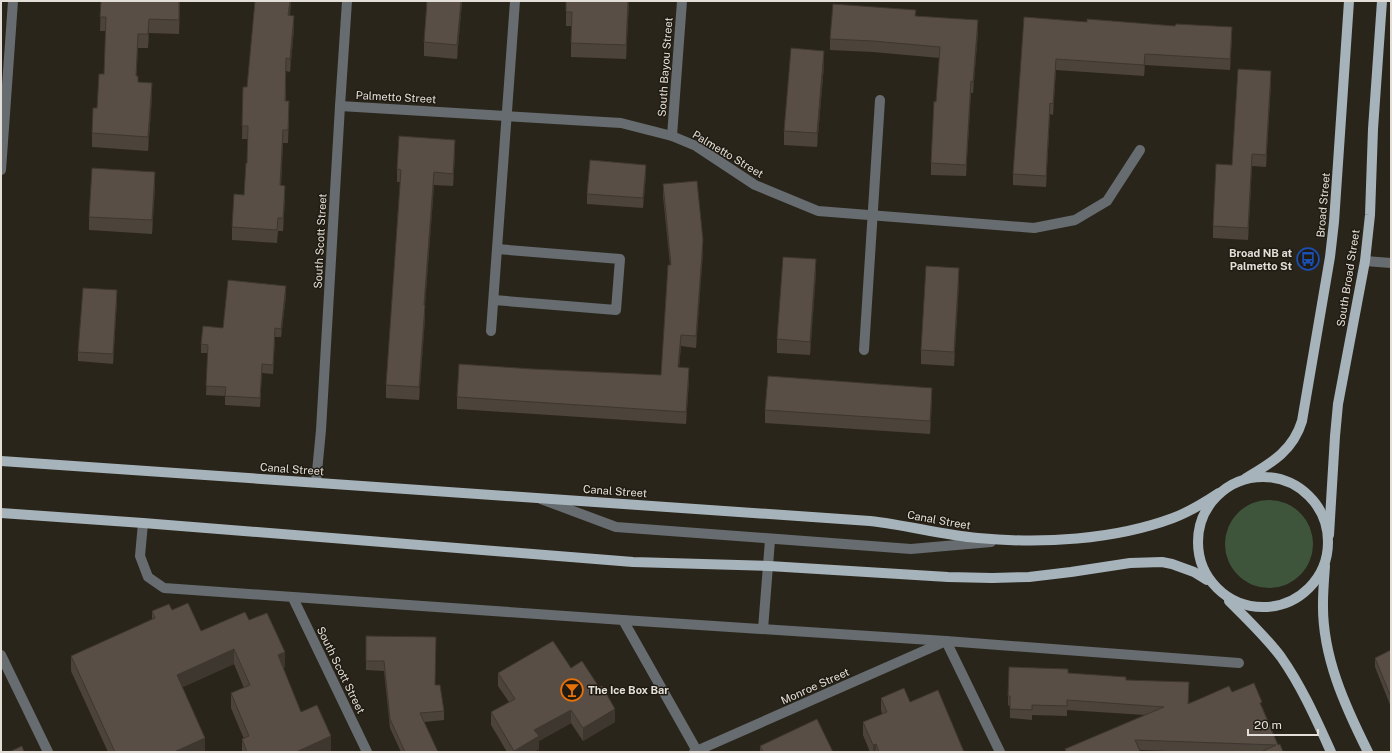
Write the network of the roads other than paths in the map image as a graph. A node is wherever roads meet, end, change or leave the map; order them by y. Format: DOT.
graph roads {
  1 [pos="13,1"];
  2 [pos="347,1"];
  3 [pos="515,1"];
  4 [pos="682,1"];
  5 [pos="1349,1"];
  6 [pos="1382,1"];
  7 [pos="880,100"];
  8 [pos="340,106"];
  9 [pos="507,116"];
  10 [pos="672,136"];
  11 [pos="1140,150"];
  12 [pos="1,170"];
  13 [pos="872,215"];
  14 [pos="497,249"];
  15 [pos="1365,261"];
  16 [pos="1391,263"];
  17 [pos="494,300"];
  18 [pos="492,331"];
  19 [pos="864,350"];
  20 [pos="1,461"];
  21 [pos="1246,478"];
  22 [pos="316,482"];
  23 [pos="1219,493"];
  24 [pos="536,497"];
  25 [pos="1,513"];
  26 [pos="143,523"];
  27 [pos="1329,535"];
  28 [pos="770,540"];
  29 [pos="1007,540"];
  30 [pos="1326,562"];
  31 [pos="769,566"];
  32 [pos="1207,580"];
  33 [pos="293,598"];
  34 [pos="1229,601"];
  35 [pos="623,620"];
  36 [pos="763,629"];
  37 [pos="946,641"];
  38 [pos="1,655"];
  39 [pos="1239,663"];
  40 [pos="695,751"];
  41 [pos="48,752"];
  42 [pos="367,752"];
  43 [pos="1000,752"];
  44 [pos="1331,752"];
  45 [pos="1368,752"];
  1 -- 12 [label="street"];
  2 -- 8 [label="street, South Scott Street"];
  3 -- 9 [label="street"];
  4 -- 10 [label="street, South Bayou Street"];
  5 -- 21 [label="main road, Broad Street"];
  6 -- 15 [label="main road, South Broad Street"];
  7 -- 13 [label="street"];
  8 -- 9 [label="street, Palmetto Street"];
  8 -- 22 [label="street, South Scott Street"];
  9 -- 10 [label="street, Palmetto Street"];
  9 -- 14 [label="street"];
  10 -- 13 [label="street, Palmetto Street"];
  11 -- 13 [label="street, Palmetto Street"];
  13 -- 19 [label="street"];
  14 -- 17 [label="street"];
  14 -- 17 [label="street"];
  15 -- 16 [label="street"];
  15 -- 27 [label="main road, South Broad Street"];
  17 -- 18 [label="street"];
  20 -- 22 [label="main road, Canal Street"];
  21 -- 23 [label="main road"];
  21 -- 27 [label="main road"];
  22 -- 24 [label="main road, Canal Street"];
  23 -- 29 [label="main road, Canal Street"];
  23 -- 32 [label="main road"];
  24 -- 28 [label="street"];
  24 -- 29 [label="main road, Canal Street"];
  25 -- 26 [label="main road"];
  26 -- 31 [label="main road"];
  26 -- 33 [label="street"];
  27 -- 30 [label="main road"];
  28 -- 29 [label="street"];
  28 -- 31 [label="street"];
  30 -- 34 [label="main road"];
  30 -- 45 [label="main road"];
  31 -- 32 [label="main road"];
  31 -- 36 [label="street"];
  32 -- 34 [label="main road"];
  33 -- 35 [label="street"];
  33 -- 42 [label="street, South Scott Street"];
  34 -- 44 [label="main road"];
  35 -- 36 [label="street"];
  35 -- 40 [label="street"];
  36 -- 37 [label="street"];
  37 -- 39 [label="street"];
  37 -- 40 [label="street, Monroe Street"];
  37 -- 43 [label="street"];
  38 -- 41 [label="street"];
}
